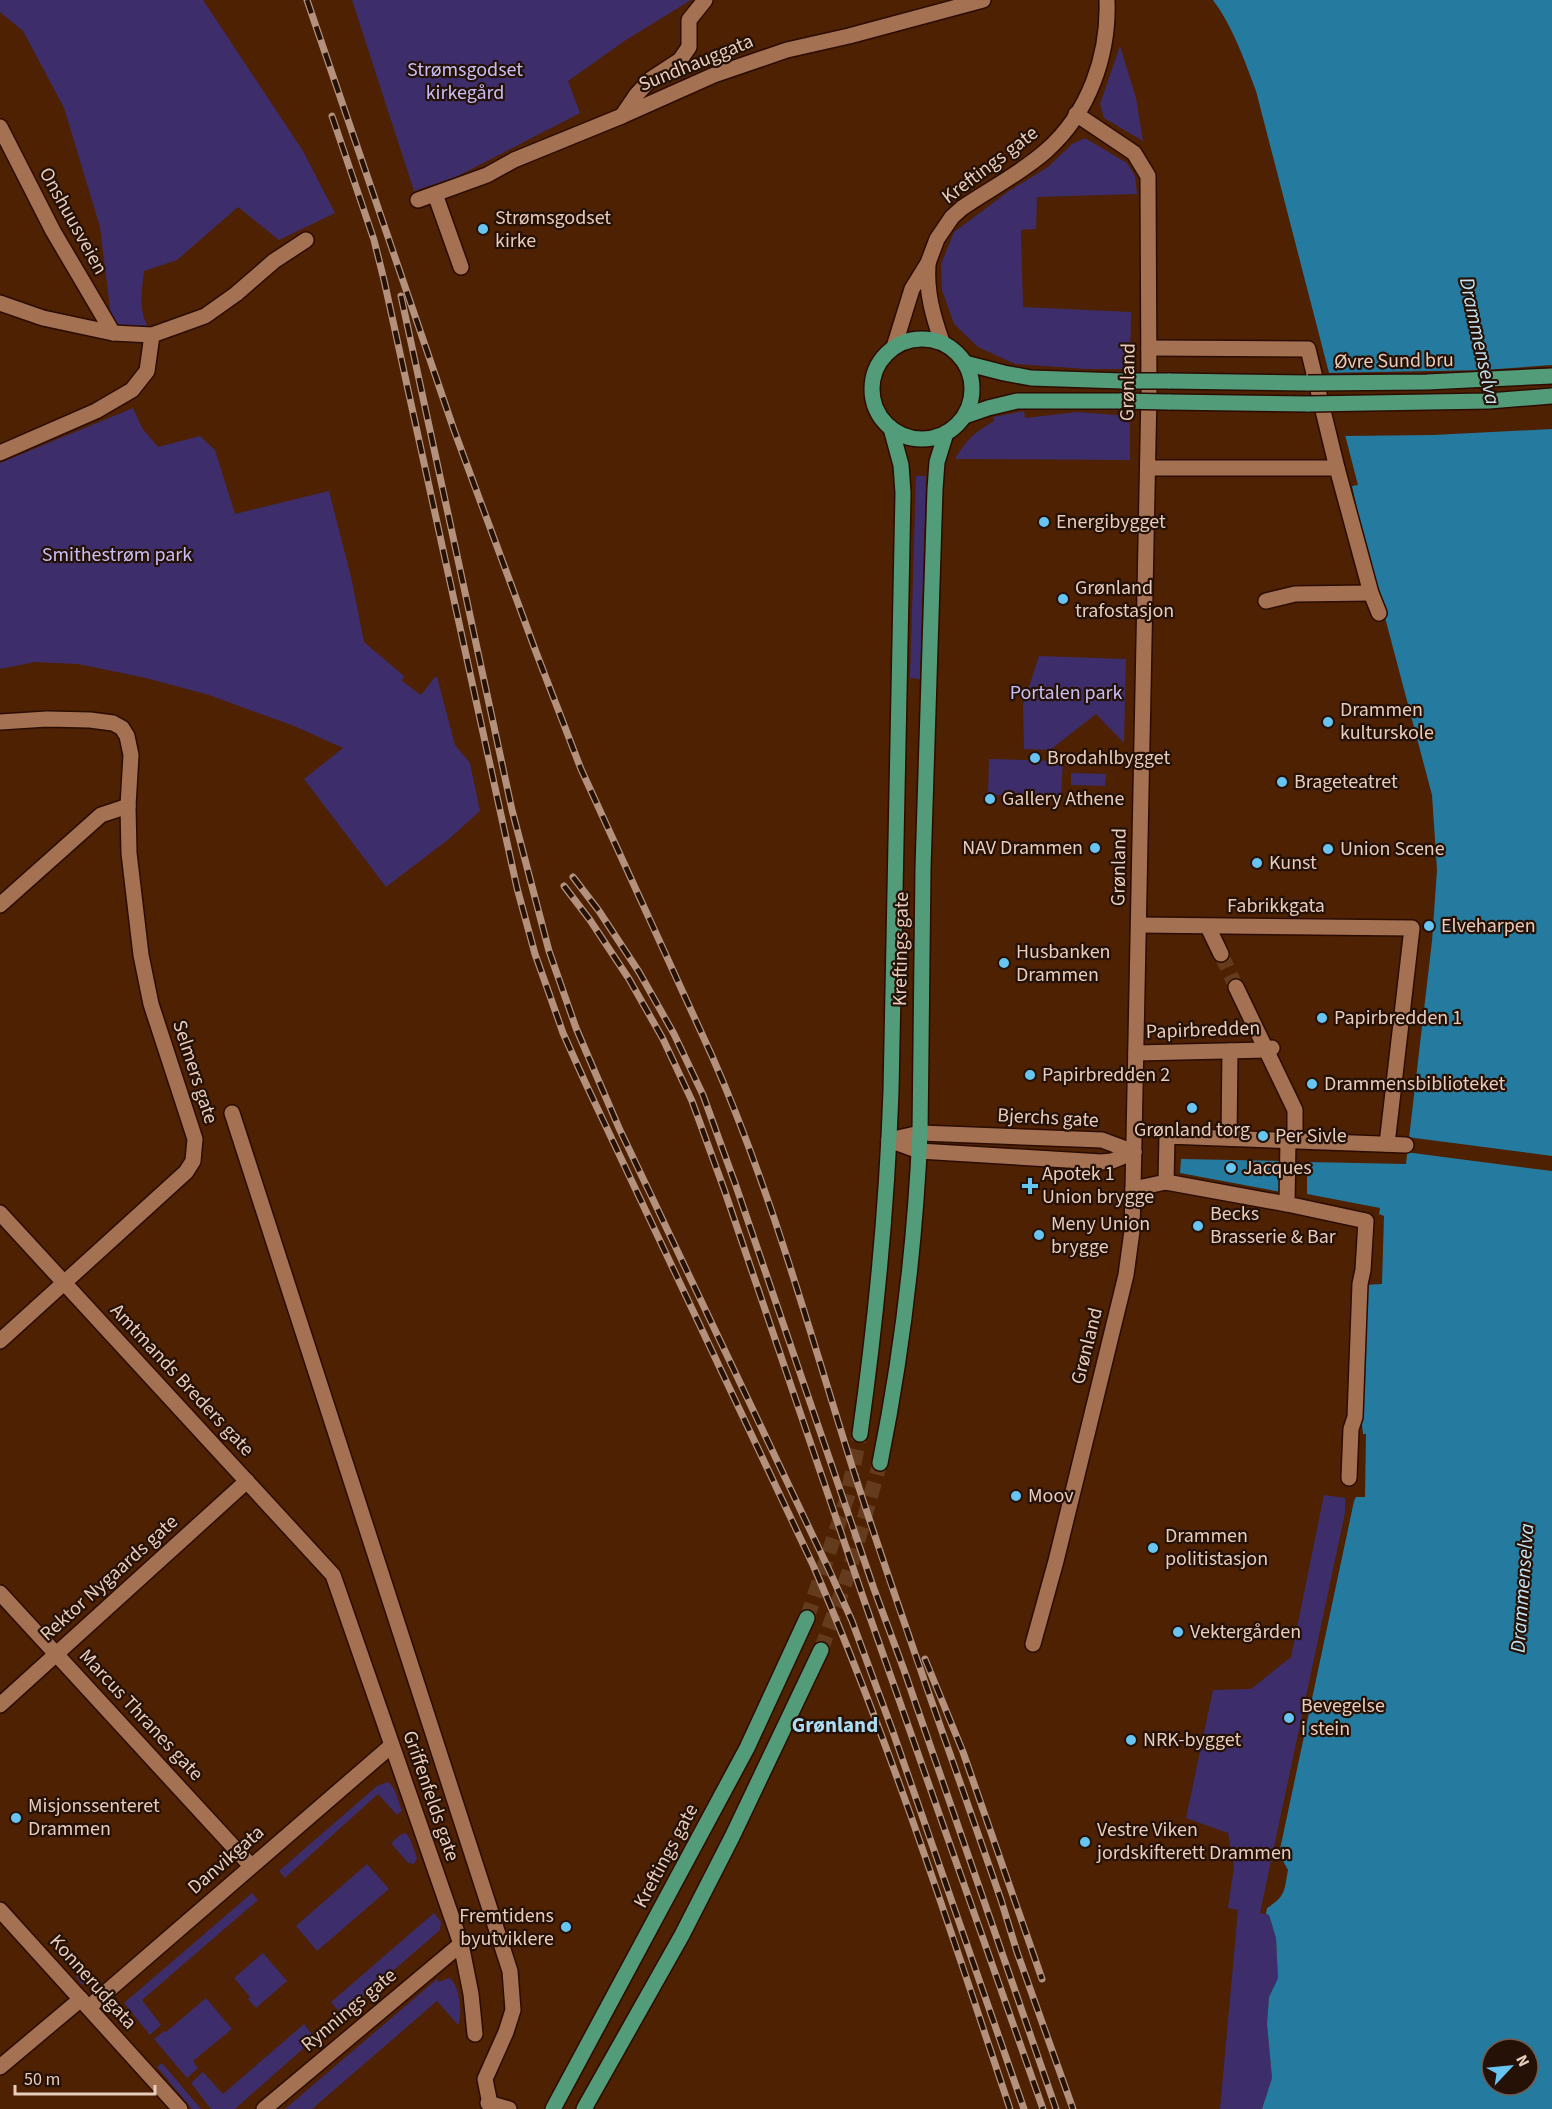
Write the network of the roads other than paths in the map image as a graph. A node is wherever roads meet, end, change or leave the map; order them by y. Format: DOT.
graph roads {
  1 [pos="705,0"];
  2 [pos="983,0"];
  3 [pos="1107,0"];
  4 [pos="1076,114"];
  5 [pos="622,116"];
  6 [pos="0,127"];
  7 [pos="435,194"];
  8 [pos="418,200"];
  9 [pos="306,240"];
  10 [pos="928,263"];
  11 [pos="461,267"];
  12 [pos="0,303"];
  13 [pos="113,333"];
  14 [pos="152,335"];
  15 [pos="942,342"];
  16 [pos="894,347"];
  17 [pos="1149,348"];
  18 [pos="965,363"];
  19 [pos="1552,376"];
  20 [pos="1552,396"];
  21 [pos="965,416"];
  22 [pos="892,432"];
  23 [pos="946,434"];
  24 [pos="0,453"];
  25 [pos="1148,468"];
  26 [pos="1337,468"];
  27 [pos="1371,593"];
  28 [pos="1266,601"];
  29 [pos="1379,613"];
  30 [pos="0,722"];
  31 [pos="128,806"];
  32 [pos="0,905"];
  33 [pos="1139,925"];
  34 [pos="1208,927"];
  35 [pos="1221,954"];
  36 [pos="1236,987"];
  37 [pos="1269,1049"];
  38 [pos="1230,1051"];
  39 [pos="1136,1053"];
  40 [pos="232,1113"];
  41 [pos="920,1133"];
  42 [pos="1229,1138"];
  43 [pos="889,1140"];
  44 [pos="1291,1140"];
  45 [pos="1387,1144"];
  46 [pos="1406,1145"];
  47 [pos="919,1151"];
  48 [pos="1134,1152"];
  49 [pos="1166,1182"];
  50 [pos="1133,1189"];
  51 [pos="1287,1204"];
  52 [pos="0,1213"];
  53 [pos="64,1283"];
  54 [pos="0,1341"];
  55 [pos="860,1434"];
  56 [pos="880,1463"];
  57 [pos="1349,1478"];
  58 [pos="247,1481"];
  59 [pos="333,1575"];
  60 [pos="0,1593"];
  61 [pos="807,1618"];
  62 [pos="1034,1644"];
  63 [pos="821,1650"];
  64 [pos="57,1655"];
  65 [pos="0,1705"];
  66 [pos="391,1746"];
  67 [pos="251,1866"];
  68 [pos="0,1910"];
  69 [pos="461,1944"];
  70 [pos="85,2003"];
  71 [pos="475,2034"];
  72 [pos="0,2067"];
  73 [pos="154,2082"];
  74 [pos="490,2106"];
  75 [pos="167,2109"];
  76 [pos="180,2109"];
  77 [pos="264,2109"];
  78 [pos="509,2109"];
  79 [pos="553,2109"];
  80 [pos="584,2109"];
  1 -- 5 [label="street"];
  2 -- 5 [label="street, Sundhauggata"];
  3 -- 4 [label="street, Kreftings gate"];
  4 -- 10 [label="street, Kreftings gate"];
  4 -- 17 [label="street, Grønland"];
  5 -- 7 [label="street, Sundhauggata"];
  6 -- 13 [label="street, Onshuusveien"];
  7 -- 8 [label="street, Sundhauggata"];
  7 -- 11 [label="street"];
  9 -- 14 [label="street"];
  10 -- 15 [label="street, Kreftings gate"];
  10 -- 16 [label="street, Kreftings gate"];
  12 -- 13 [label="street"];
  13 -- 14 [label="street"];
  14 -- 24 [label="street"];
  15 -- 16 [label="main road"];
  15 -- 18 [label="main road"];
  16 -- 22 [label="main road"];
  17 -- 25 [label="street, Grønland"];
  17 -- 26 [label="street"];
  18 -- 19 [label="main road, Øvre Sund bru, bridge"];
  18 -- 21 [label="main road"];
  20 -- 21 [label="main road, bridge"];
  21 -- 23 [label="main road"];
  22 -- 23 [label="main road"];
  22 -- 43 [label="main road, Kreftings gate"];
  23 -- 41 [label="main road, Kreftings gate"];
  25 -- 26 [label="street"];
  25 -- 33 [label="street, Grønland"];
  26 -- 27 [label="street"];
  27 -- 28 [label="street"];
  27 -- 29 [label="street"];
  30 -- 31 [label="street, Selmers gate"];
  31 -- 32 [label="street"];
  31 -- 53 [label="street, Selmers gate"];
  33 -- 34 [label="street, Fabrikkgata"];
  33 -- 39 [label="street, Grønland"];
  34 -- 35 [label="street"];
  34 -- 45 [label="street, Fabrikkgata"];
  36 -- 37 [label="street"];
  37 -- 38 [label="street, Papirbredden"];
  37 -- 44 [label="street"];
  38 -- 39 [label="street, Papirbredden"];
  38 -- 42 [label="street"];
  39 -- 48 [label="street, Grønland"];
  40 -- 74 [label="street"];
  41 -- 43 [label="street, Bjerchs gate"];
  41 -- 47 [label="main road, Kreftings gate"];
  41 -- 48 [label="street, Bjerchs gate"];
  42 -- 44 [label="street"];
  42 -- 49 [label="street"];
  43 -- 47 [label="street, Bjerchs gate"];
  43 -- 55 [label="main road, Kreftings gate"];
  44 -- 45 [label="street"];
  44 -- 51 [label="street"];
  45 -- 46 [label="street"];
  47 -- 48 [label="street, Bjerchs gate"];
  47 -- 56 [label="main road, Kreftings gate"];
  48 -- 50 [label="street, Grønland"];
  49 -- 50 [label="street"];
  49 -- 51 [label="street"];
  50 -- 62 [label="street, Grønland"];
  51 -- 57 [label="street"];
  52 -- 53 [label="street, Amtmands Breders gate"];
  53 -- 54 [label="street, Selmers gate"];
  53 -- 58 [label="street, Amtmands Breders gate"];
  58 -- 59 [label="street, Amtmands Breders gate"];
  58 -- 64 [label="street, Rektor Nygaards gate"];
  59 -- 66 [label="street, Griffenfelds gate"];
  60 -- 64 [label="street, Marcus Thranes gate"];
  61 -- 79 [label="main road, Kreftings gate"];
  63 -- 80 [label="main road"];
  64 -- 65 [label="street, Rektor Nygaards gate"];
  64 -- 67 [label="street, Marcus Thranes gate"];
  66 -- 67 [label="street, Danvikgata"];
  66 -- 69 [label="street, Griffenfelds gate"];
  67 -- 70 [label="street, Danvikgata"];
  68 -- 70 [label="street, Konnerudgata"];
  69 -- 71 [label="street, Griffenfelds gate"];
  69 -- 77 [label="street, Rynnings gate"];
  70 -- 72 [label="street, Danvikgata"];
  70 -- 73 [label="street, Konnerudgata"];
  73 -- 75 [label="street, Konnerudgata"];
  73 -- 76 [label="street, Konnerudgata"];
  74 -- 78 [label="street"];
}
